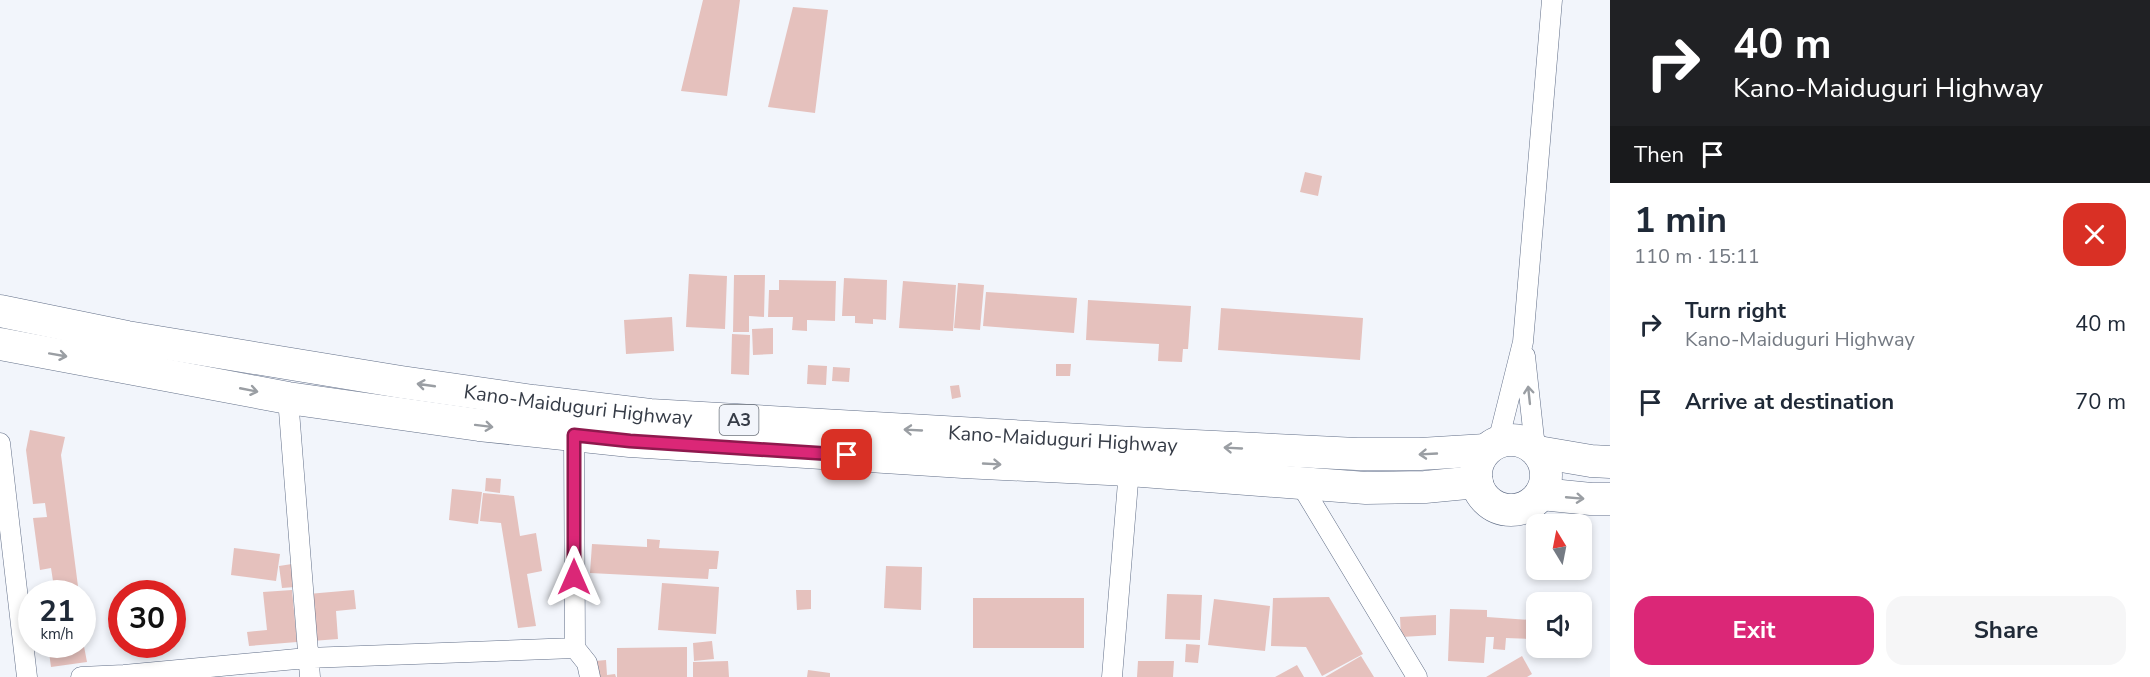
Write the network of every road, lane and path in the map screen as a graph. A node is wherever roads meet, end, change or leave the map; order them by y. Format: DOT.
graph roads {
  1 [pos="1552,0"];
  2 [pos="0,311"];
  3 [pos="1523,342"];
  4 [pos="0,344"];
  5 [pos="288,398"];
  6 [pos="574,435"];
  7 [pos="0,443"];
  8 [pos="1492,446"];
  9 [pos="1537,450"];
  10 [pos="1610,462"];
  11 [pos="1129,470"];
  12 [pos="1477,482"];
  13 [pos="1300,483"];
  14 [pos="1540,494"];
  15 [pos="1610,499"];
  16 [pos="575,648"];
  17 [pos="308,667"];
  18 [pos="27,677"];
  19 [pos="81,677"];
  20 [pos="590,677"];
  21 [pos="1112,677"];
  22 [pos="1418,677"];
  1 -- 3 [label="street"];
  8 -- 2 [label="highway, Kano-Maiduguri Highway / A3, one-way"];
  3 -- 8 [label="street"];
  9 -- 3 [label="street, one-way"];
  4 -- 5 [label="highway, Kano-Maiduguri Highway / A3, one-way"];
  5 -- 6 [label="highway, Kano-Maiduguri Highway / A3, one-way"];
  5 -- 17 [label="street"];
  6 -- 11 [label="highway, Kano-Maiduguri Highway / A3, one-way"];
  6 -- 16 [label="street"];
  7 -- 18 [label="street"];
  8 -- 9 [label="highway, A3"];
  8 -- 12 [label="highway"];
  9 -- 10 [label="highway, A3"];
  9 -- 14 [label="highway"];
  11 -- 13 [label="highway, Kano-Maiduguri Highway / A3"];
  11 -- 21 [label="street"];
  12 -- 13 [label="highway, Kano-Maiduguri Highway / A3"];
  12 -- 14 [label="highway"];
  13 -- 22 [label="street"];
  14 -- 15 [label="highway, one-way"];
  16 -- 17 [label="street"];
  16 -- 20 [label="street"];
  17 -- 19 [label="street"];
}
